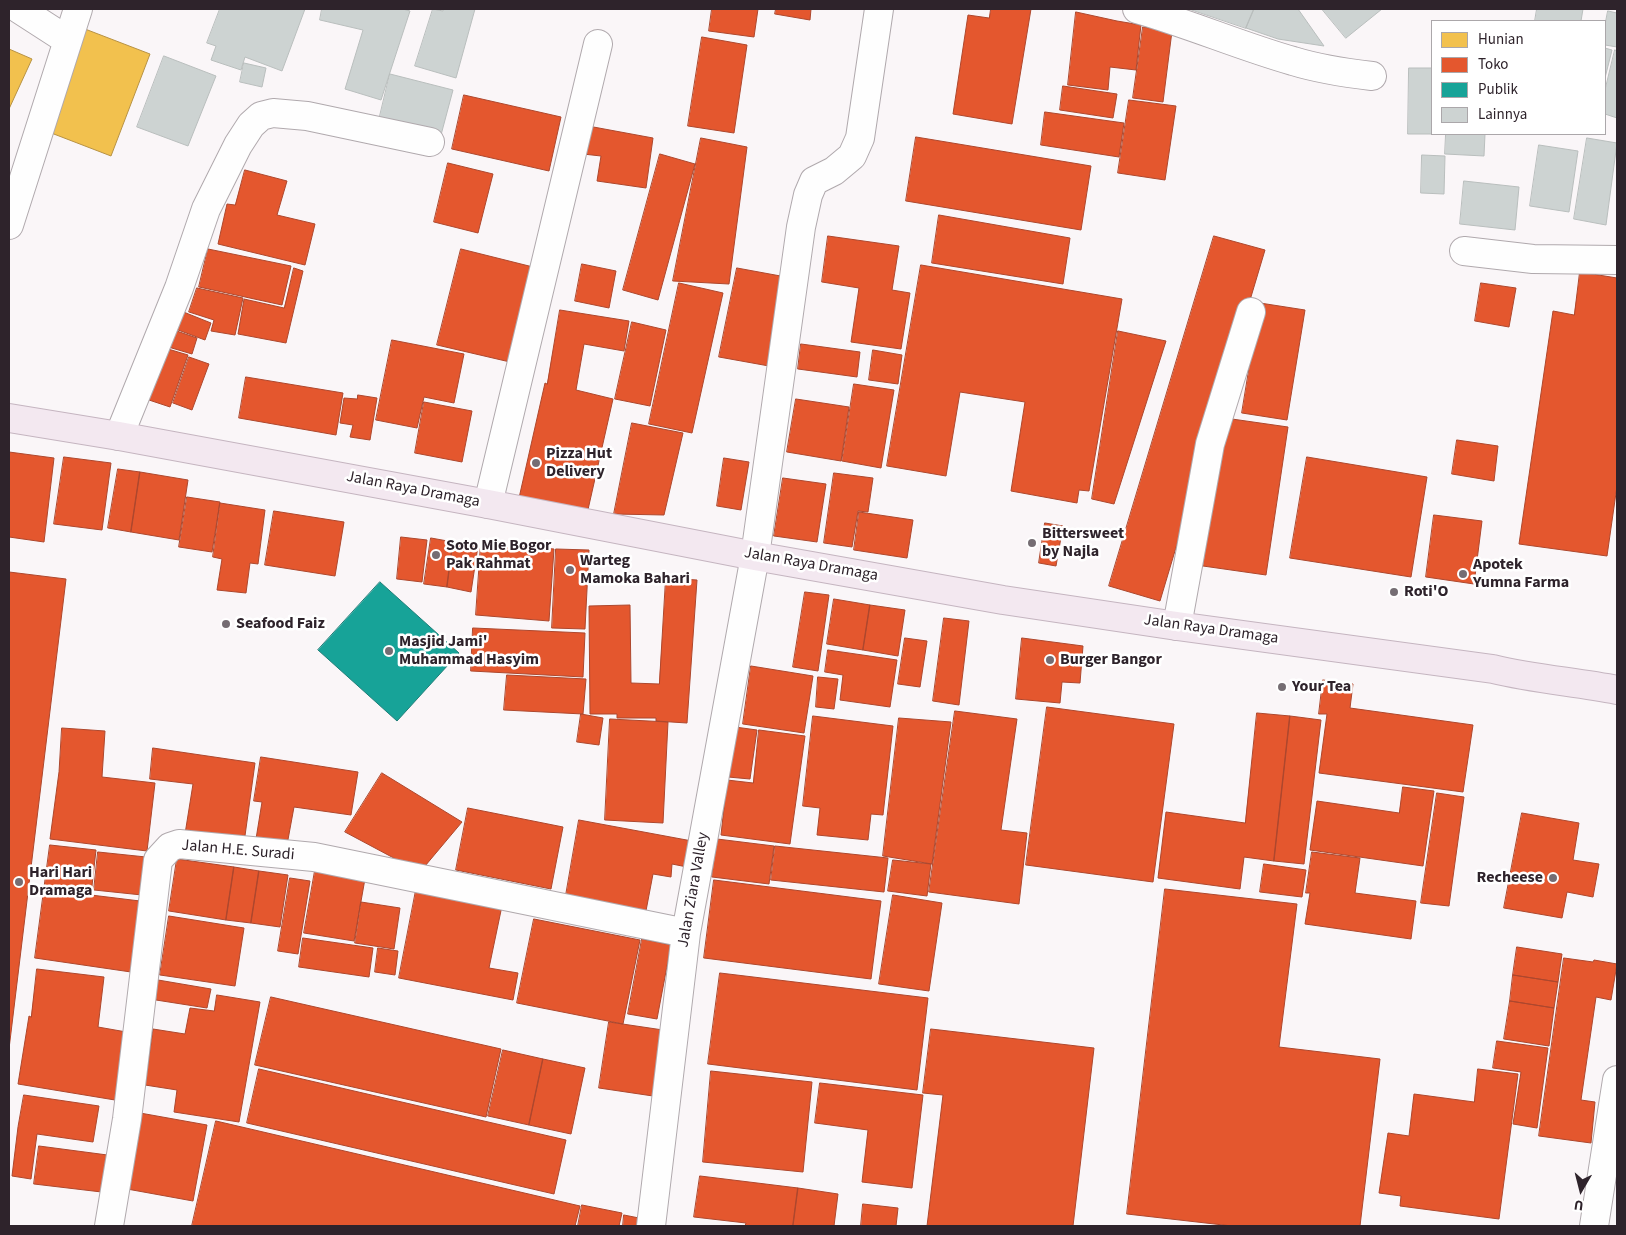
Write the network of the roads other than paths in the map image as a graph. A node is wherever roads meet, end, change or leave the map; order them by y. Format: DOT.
graph roads {
  1 [pos="19,9"];
  2 [pos="78,9"];
  3 [pos="879,9"];
  4 [pos="1136,9"];
  5 [pos="67,40"];
  6 [pos="598,44"];
  7 [pos="1372,76"];
  8 [pos="430,142"];
  9 [pos="9,225"];
  10 [pos="1464,251"];
  11 [pos="1617,260"];
  12 [pos="1251,312"];
  13 [pos="9,418"];
  14 [pos="119,436"];
  15 [pos="488,504"];
  16 [pos="754,556"];
  17 [pos="1177,626"];
  18 [pos="1617,690"];
  19 [pos="686,933"];
  20 [pos="1617,1080"];
  21 [pos="109,1226"];
  22 [pos="652,1226"];
  23 [pos="1594,1226"];
  1 -- 5 [label="street"];
  2 -- 5 [label="street"];
  3 -- 16 [label="street, Jalan Ziara Valley"];
  4 -- 7 [label="street"];
  5 -- 9 [label="street"];
  6 -- 15 [label="street"];
  8 -- 14 [label="street"];
  10 -- 11 [label="street"];
  12 -- 17 [label="street"];
  13 -- 14 [label="highway, Jalan Raya Dramaga"];
  14 -- 15 [label="highway, Jalan Raya Dramaga"];
  15 -- 16 [label="highway, Jalan Raya Dramaga"];
  16 -- 17 [label="highway, Jalan Raya Dramaga"];
  16 -- 19 [label="street, Jalan Ziara Valley"];
  17 -- 18 [label="highway, Jalan Raya Dramaga"];
  19 -- 21 [label="street, Jalan H.E. Suradi"];
  19 -- 22 [label="street, Jalan Ziara Valley"];
  20 -- 23 [label="street"];
}
